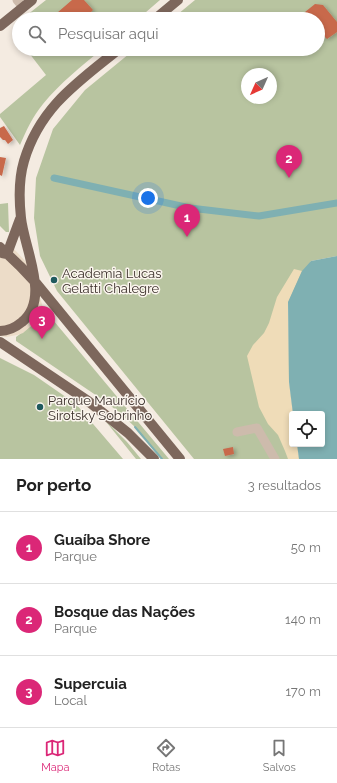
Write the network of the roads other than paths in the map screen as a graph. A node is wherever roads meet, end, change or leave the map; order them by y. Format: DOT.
graph roads {
  1 [pos="32,0"];
  2 [pos="178,0"];
  3 [pos="20,4"];
  4 [pos="13,12"];
  5 [pos="163,12"];
  6 [pos="12,13"];
  7 [pos="0,26"];
  8 [pos="109,56"];
  9 [pos="20,217"];
  10 [pos="2,251"];
  11 [pos="36,283"];
  12 [pos="0,332"];
  13 [pos="0,342"];
  14 [pos="0,348"];
  15 [pos="27,359"];
  16 [pos="237,432"];
  17 [pos="154,459"];
  18 [pos="180,459"];
  19 [pos="275,459"];
  1 -- 3 [label="main road"];
  2 -- 5 [label="main road"];
  3 -- 4 [label="main road"];
  6 -- 7 [label="main road"];
  8 -- 9 [label="main road"];
  9 -- 10 [label="main road"];
  9 -- 11 [label="main road"];
  10 -- 11 [label="main road"];
  11 -- 12 [label="main road"];
  11 -- 18 [label="main road"];
  13 -- 15 [label="main road"];
  14 -- 15 [label="main road"];
  15 -- 17 [label="main road"];
  16 -- 19 [label="street"];
}
